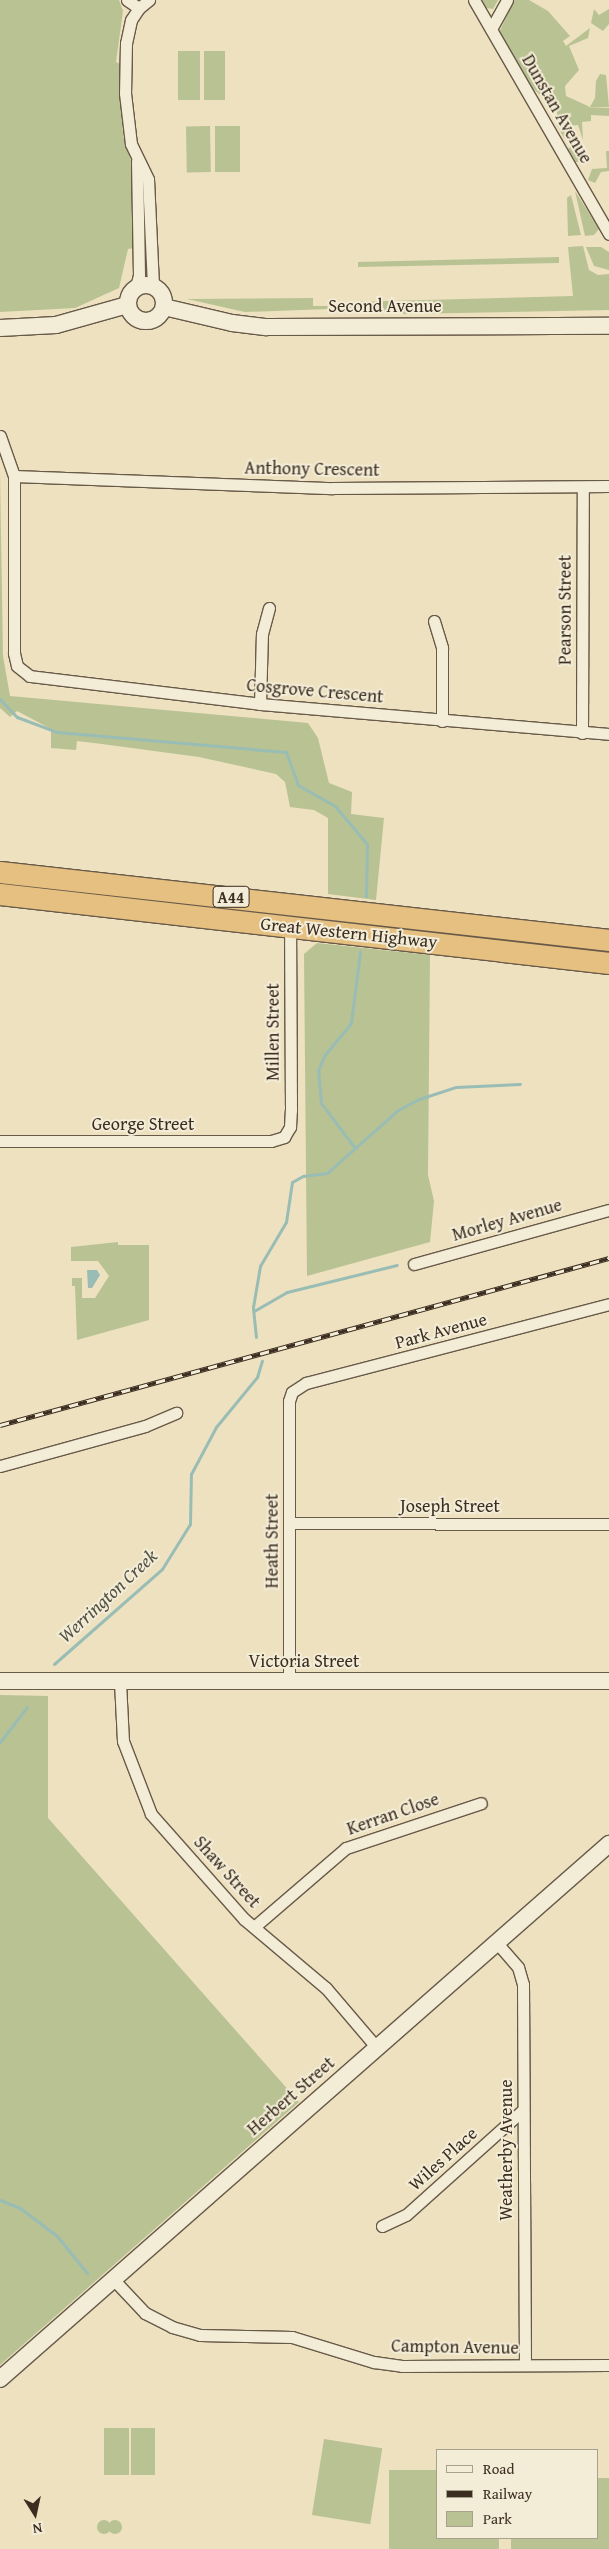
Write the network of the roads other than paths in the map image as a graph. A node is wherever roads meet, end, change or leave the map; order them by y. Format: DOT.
graph roads {
  1 [pos="149,0"];
  2 [pos="474,0"];
  3 [pos="507,0"];
  4 [pos="132,4"];
  5 [pos="491,29"];
  6 [pos="137,161"];
  7 [pos="609,234"];
  8 [pos="145,286"];
  9 [pos="127,305"];
  10 [pos="164,307"];
  11 [pos="609,326"];
  12 [pos="0,328"];
  13 [pos="0,436"];
  14 [pos="14,476"];
  15 [pos="609,486"];
  16 [pos="583,487"];
  17 [pos="269,608"];
  18 [pos="434,621"];
  19 [pos="260,704"];
  20 [pos="442,720"];
  21 [pos="582,732"];
  22 [pos="609,734"];
  23 [pos="0,872"];
  24 [pos="0,894"];
  25 [pos="290,926"];
  26 [pos="609,940"];
  27 [pos="609,963"];
  28 [pos="284,1137"];
  29 [pos="0,1141"];
  30 [pos="609,1210"];
  31 [pos="414,1264"];
  32 [pos="609,1304"];
  33 [pos="289,1401"];
  34 [pos="176,1413"];
  35 [pos="0,1466"];
  36 [pos="290,1523"];
  37 [pos="609,1524"];
  38 [pos="0,1681"];
  39 [pos="289,1681"];
  40 [pos="609,1681"];
  41 [pos="120,1682"];
  42 [pos="481,1803"];
  43 [pos="609,1844"];
  44 [pos="254,1927"];
  45 [pos="497,1943"];
  46 [pos="377,2048"];
  47 [pos="523,2110"];
  48 [pos="382,2226"];
  49 [pos="113,2279"];
  50 [pos="609,2365"];
  51 [pos="525,2366"];
  52 [pos="0,2379"];
  1 -- 4 [label="street"];
  2 -- 5 [label="street, Dunstan Avenue"];
  3 -- 5 [label="street"];
  4 -- 6 [label="street"];
  5 -- 7 [label="street, Dunstan Avenue"];
  6 -- 8 [label="street"];
  6 -- 8 [label="street"];
  8 -- 9 [label="street"];
  8 -- 10 [label="street"];
  9 -- 10 [label="street"];
  9 -- 12 [label="street"];
  10 -- 11 [label="street, Second Avenue"];
  13 -- 14 [label="street"];
  14 -- 16 [label="street, Anthony Crescent"];
  14 -- 19 [label="street, Cosgrove Crescent"];
  15 -- 16 [label="street, Anthony Crescent"];
  16 -- 21 [label="street, Pearson Street"];
  17 -- 19 [label="street"];
  18 -- 20 [label="street"];
  19 -- 20 [label="street, Cosgrove Crescent"];
  20 -- 21 [label="street, Cosgrove Crescent"];
  21 -- 22 [label="street, Cosgrove Crescent"];
  23 -- 26 [label="highway, Great Western Highway / A44"];
  24 -- 25 [label="highway, Great Western Highway / A44"];
  25 -- 27 [label="highway, Great Western Highway / A44"];
  25 -- 28 [label="street, Millen Street"];
  28 -- 29 [label="street, George Street"];
  30 -- 31 [label="street, Morley Avenue"];
  32 -- 33 [label="street, Park Avenue"];
  33 -- 36 [label="street, Heath Street"];
  34 -- 35 [label="street"];
  36 -- 37 [label="street, Joseph Street"];
  36 -- 39 [label="street, Heath Street"];
  38 -- 41 [label="street, Victoria Street"];
  39 -- 40 [label="street, Victoria Street"];
  39 -- 41 [label="street, Victoria Street"];
  41 -- 44 [label="street, Shaw Street"];
  42 -- 44 [label="street, Kerran Close"];
  43 -- 45 [label="street, Herbert Street"];
  44 -- 46 [label="street, Shaw Street"];
  45 -- 46 [label="street, Herbert Street"];
  45 -- 47 [label="street, Weatherby Avenue"];
  46 -- 49 [label="street, Herbert Street"];
  47 -- 48 [label="street, Wiles Place"];
  47 -- 51 [label="street, Weatherby Avenue"];
  49 -- 51 [label="street, Campton Avenue"];
  49 -- 52 [label="street, Herbert Street"];
  50 -- 51 [label="street, Campton Avenue"];
}
